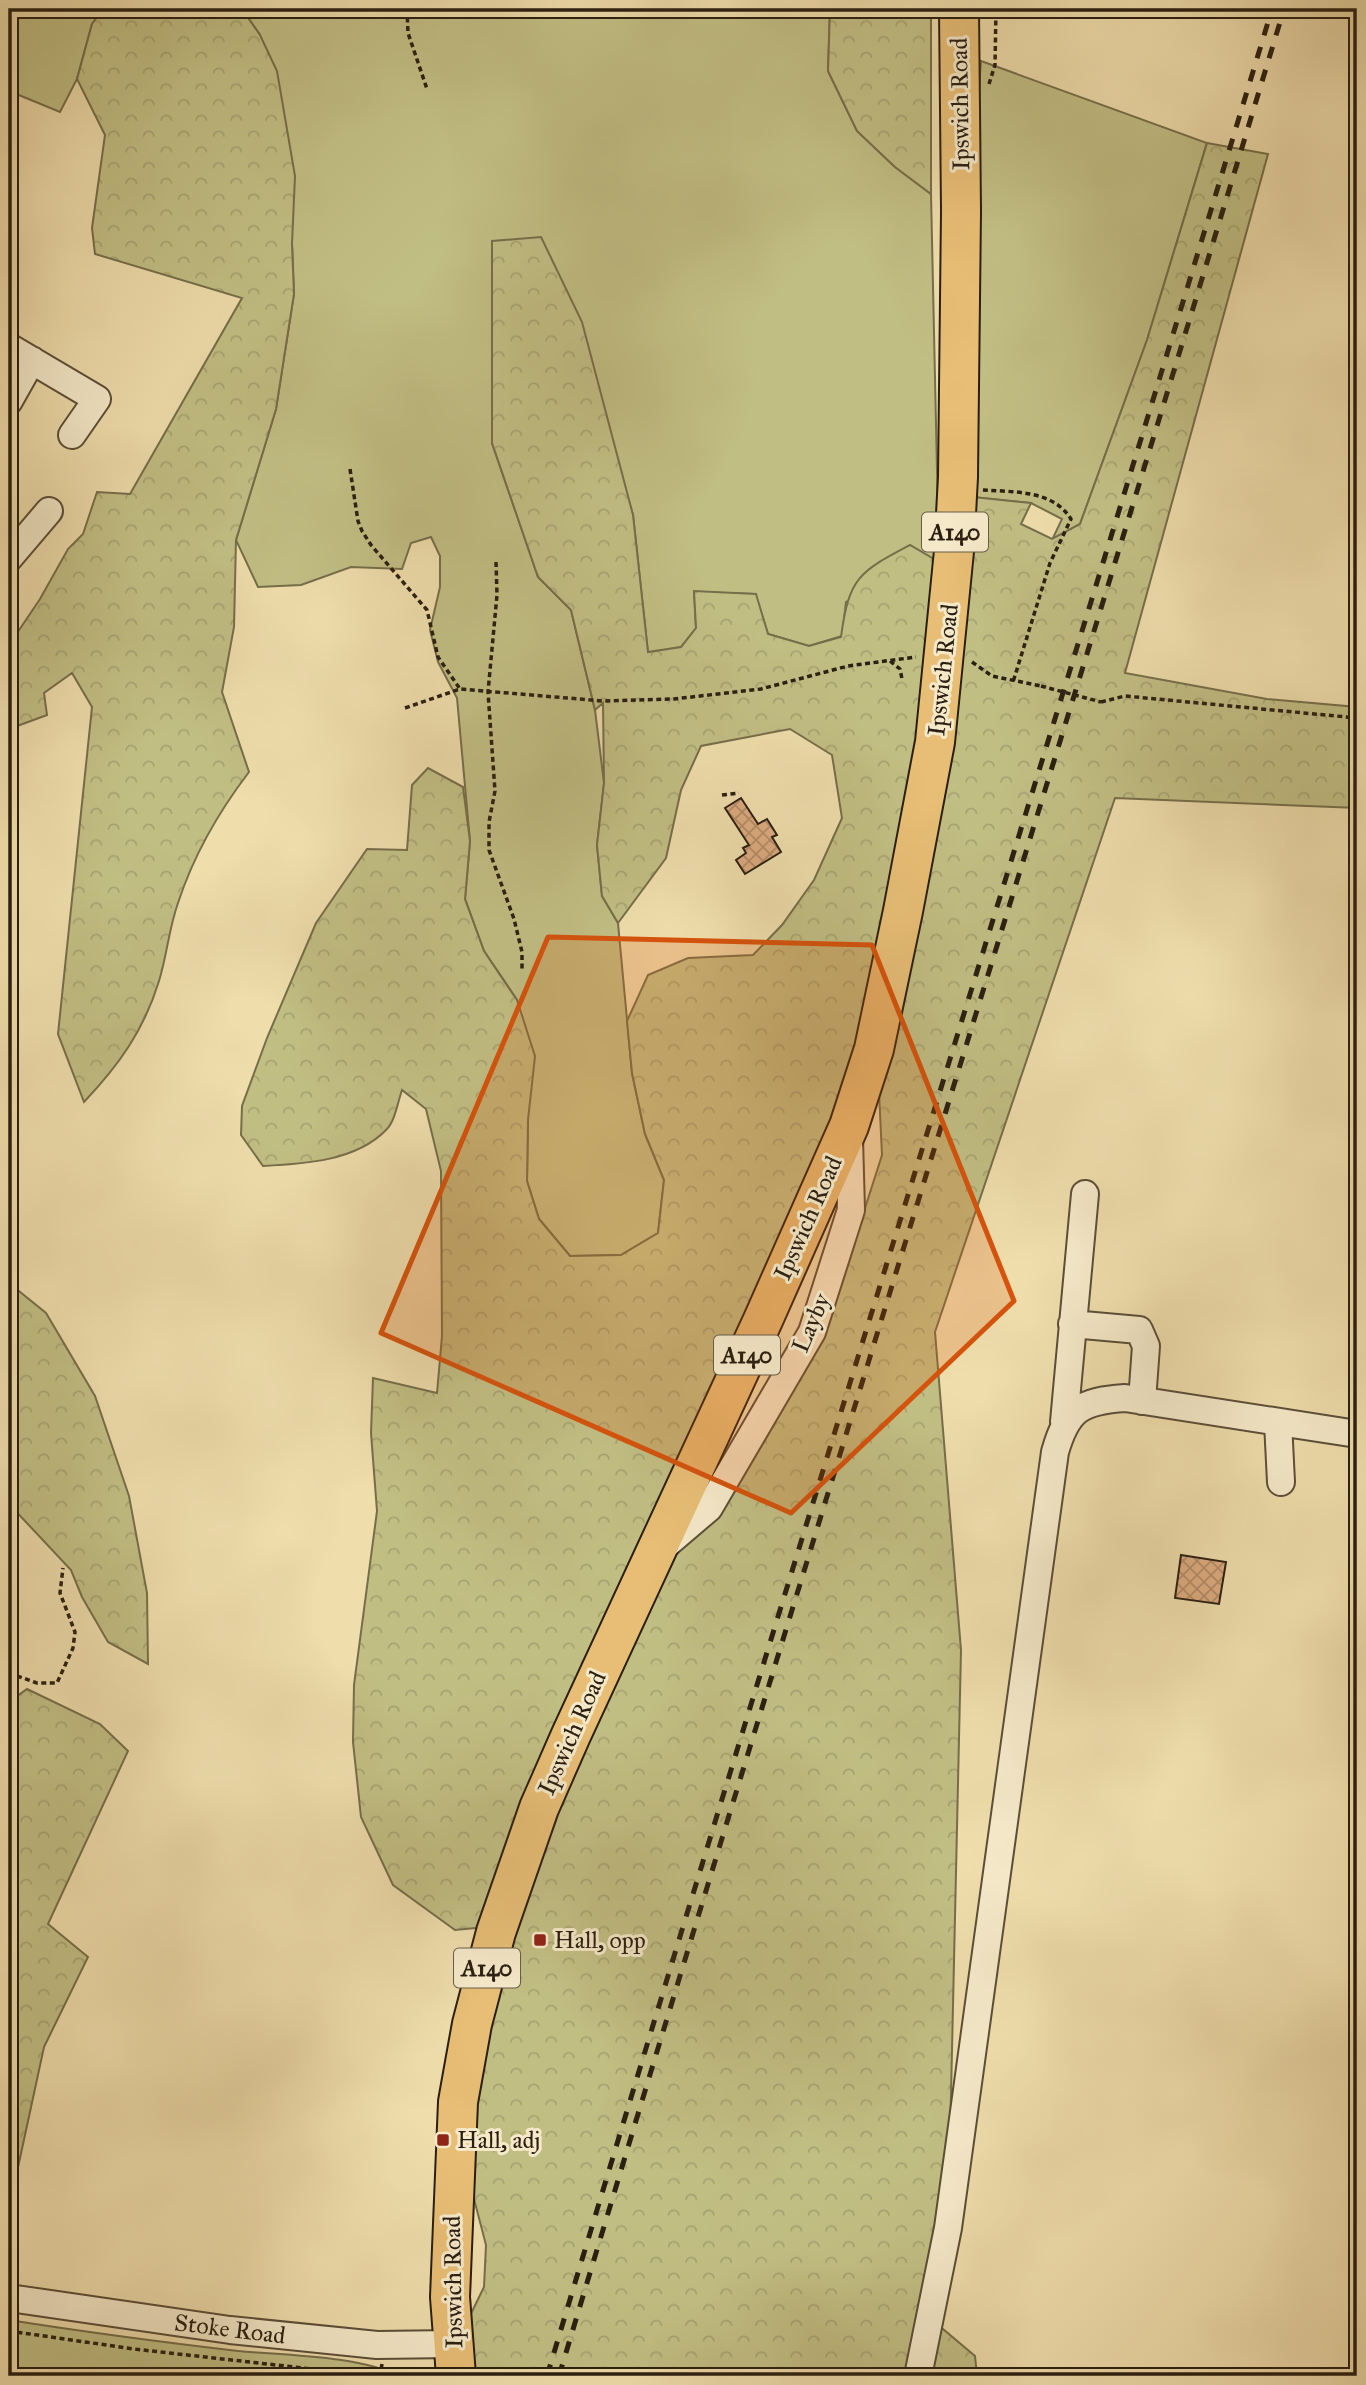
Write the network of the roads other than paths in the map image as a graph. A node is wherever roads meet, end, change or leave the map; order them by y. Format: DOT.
graph roads {
  1 [pos="959,9"];
  2 [pos="9,347"];
  3 [pos="32,359"];
  4 [pos="9,401"];
  5 [pos="72,435"];
  6 [pos="49,511"];
  7 [pos="9,558"];
  8 [pos="1085,1194"];
  9 [pos="1072,1324"];
  10 [pos="1142,1401"];
  11 [pos="1064,1422"];
  12 [pos="1278,1422"];
  13 [pos="1357,1434"];
  14 [pos="1282,1482"];
  15 [pos="9,2298"];
  16 [pos="455,2360"];
  17 [pos="918,2376"];
  1 -- 16 [label="highway, Ipswich Road / A140"];
  2 -- 3 [label="street"];
  3 -- 4 [label="street"];
  3 -- 5 [label="street"];
  6 -- 7 [label="street"];
  8 -- 9 [label="street"];
  9 -- 10 [label="street"];
  9 -- 11 [label="street"];
  10 -- 11 [label="street"];
  10 -- 12 [label="street"];
  11 -- 17 [label="street"];
  12 -- 13 [label="street"];
  12 -- 14 [label="street"];
  15 -- 16 [label="street, Stoke Road"];
}
